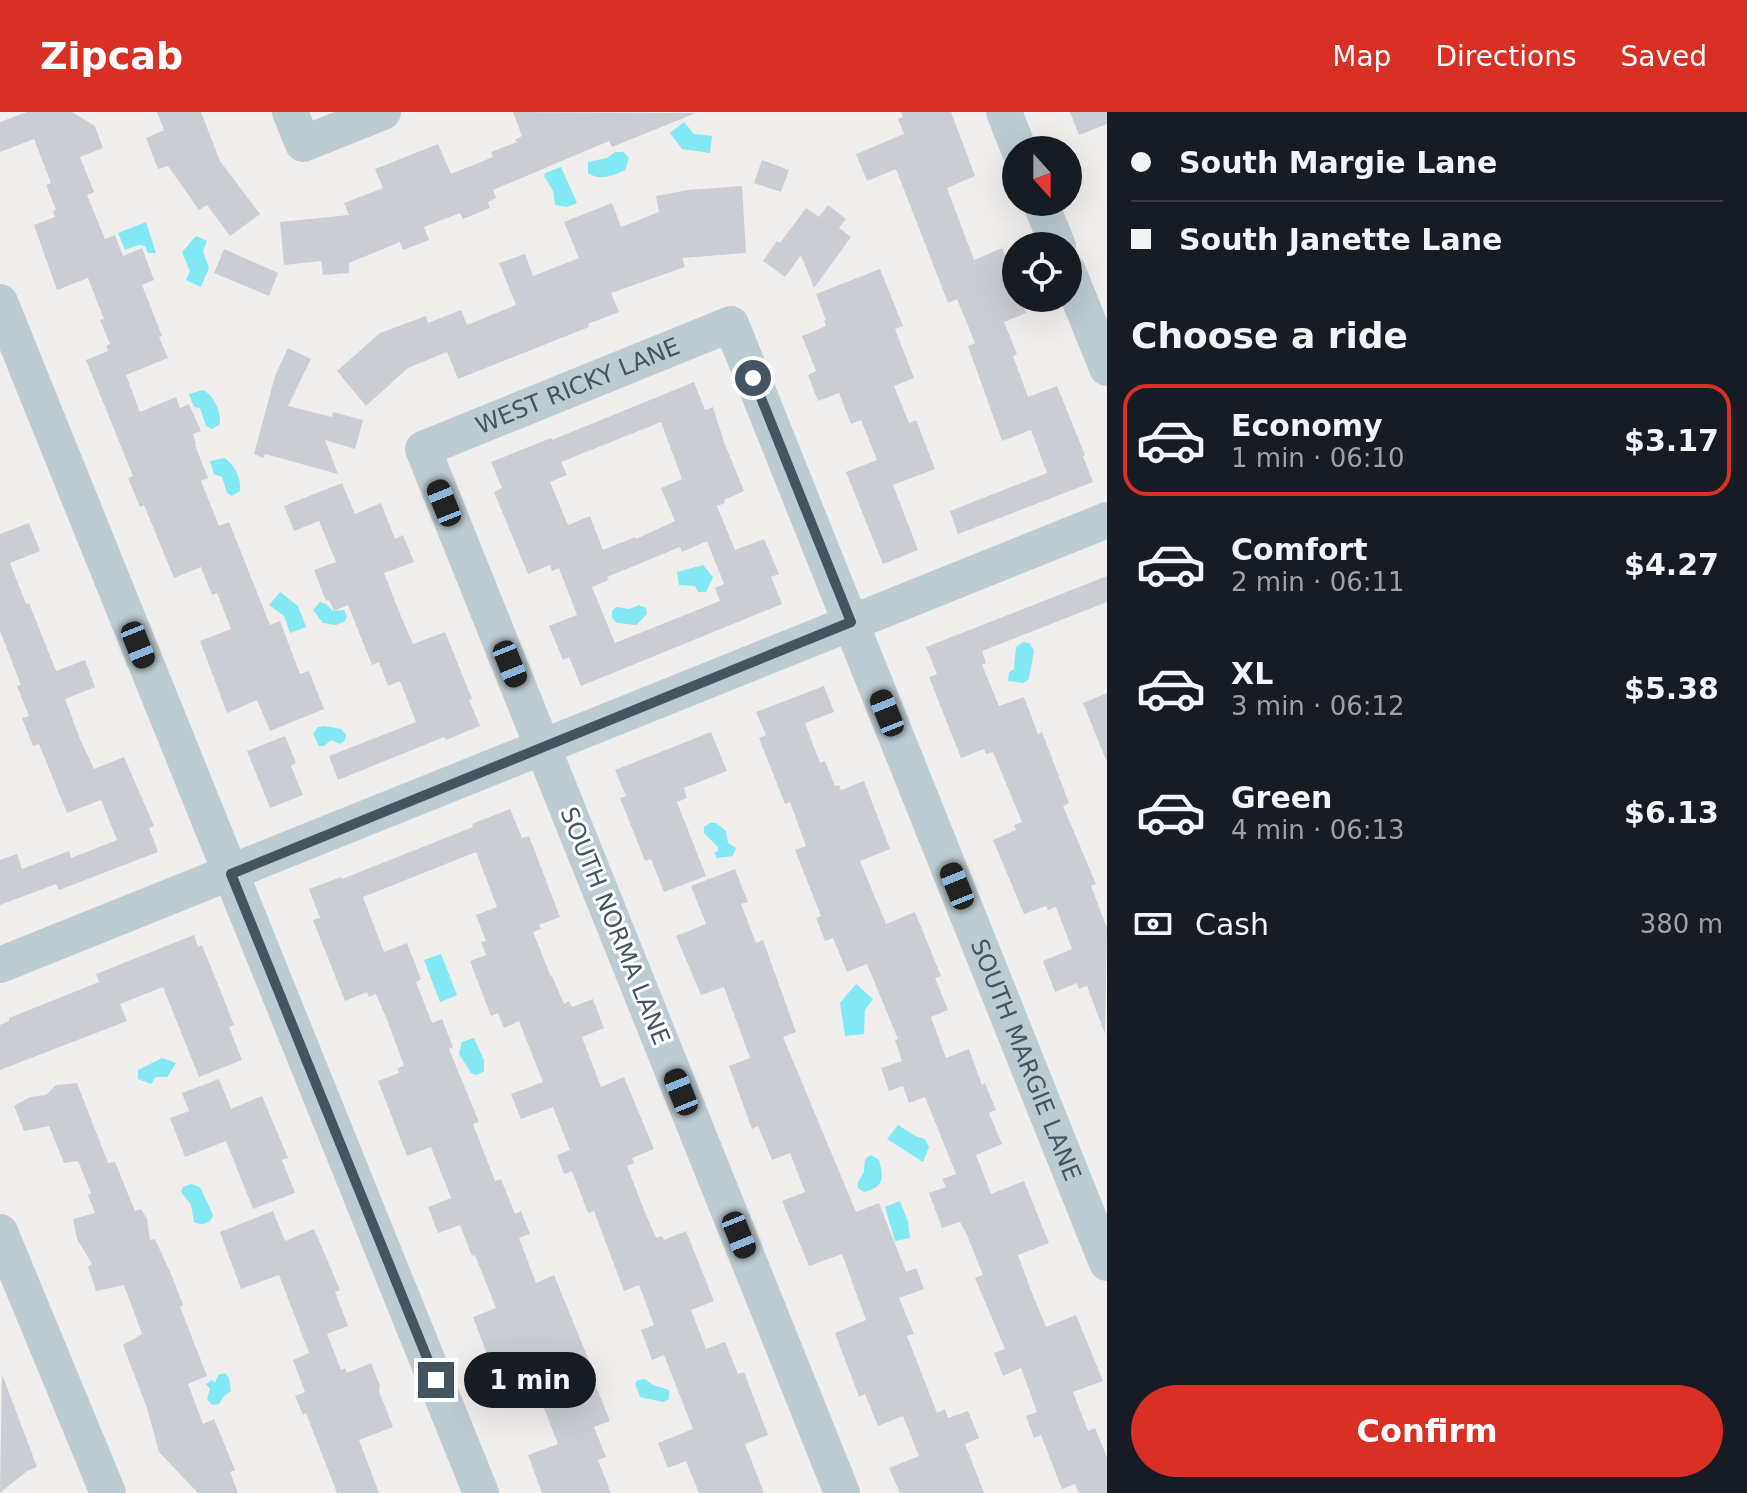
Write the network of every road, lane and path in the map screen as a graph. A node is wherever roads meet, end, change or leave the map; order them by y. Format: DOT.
graph roads {
  1 [pos="383,112"];
  2 [pos="1004,112"];
  3 [pos="297,128"];
  4 [pos="1013,136"];
  5 [pos="0,302"];
  6 [pos="1082,306"];
  7 [pos="731,324"];
  8 [pos="1107,368"];
  9 [pos="423,449"];
  10 [pos="1107,520"];
  11 [pos="851,622"];
  12 [pos="543,747"];
  13 [pos="231,874"];
  14 [pos="0,965"];
  15 [pos="0,1232"];
  16 [pos="1107,1263"];
  17 [pos="108,1493"];
  18 [pos="481,1493"];
  19 [pos="842,1493"];
  1 -- 3 [label="street"];
  2 -- 4 [label="street"];
  5 -- 13 [label="street"];
  6 -- 8 [label="street"];
  7 -- 9 [label="street, WEST RICKY LANE"];
  7 -- 11 [label="street, SOUTH MARGIE LANE"];
  9 -- 12 [label="street, SOUTH NORMA LANE"];
  10 -- 11 [label="street"];
  11 -- 12 [label="street"];
  11 -- 16 [label="street, SOUTH MARGIE LANE"];
  12 -- 13 [label="street"];
  12 -- 19 [label="street, SOUTH NORMA LANE"];
  13 -- 14 [label="street"];
  13 -- 18 [label="street"];
  15 -- 17 [label="street"];
}
